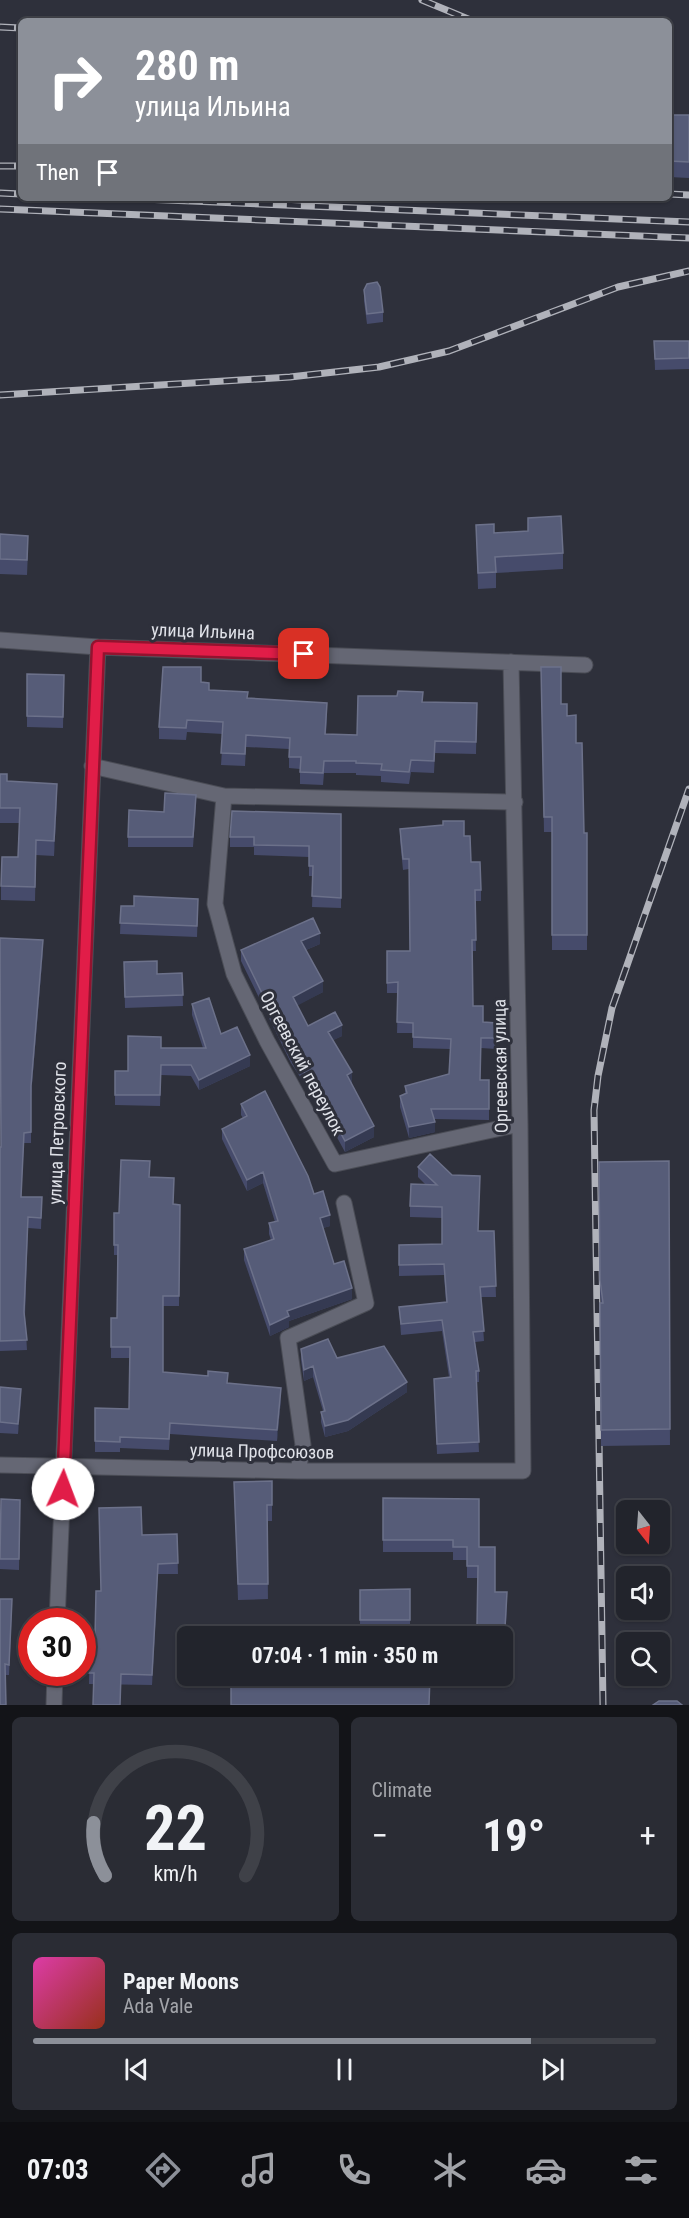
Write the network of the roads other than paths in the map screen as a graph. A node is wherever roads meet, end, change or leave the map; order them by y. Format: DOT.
graph roads {
  1 [pos="0,640"];
  2 [pos="98,647"];
  3 [pos="511,662"];
  4 [pos="585,665"];
  5 [pos="92,766"];
  6 [pos="224,796"];
  7 [pos="515,802"];
  8 [pos="520,1124"];
  9 [pos="344,1203"];
  10 [pos="0,1465"];
  11 [pos="64,1467"];
  12 [pos="523,1470"];
  13 [pos="298,1471"];
  14 [pos="58,1608"];
  15 [pos="55,1686"];
  16 [pos="54,1705"];
  1 -- 2 [label="street, улица Ильина"];
  2 -- 3 [label="street, улица Ильина"];
  2 -- 5 [label="street, улица Петровского"];
  3 -- 4 [label="street, улица Ильина"];
  3 -- 7 [label="street, Оргеевская улица"];
  5 -- 6 [label="street"];
  5 -- 11 [label="street, улица Петровского"];
  6 -- 7 [label="street"];
  6 -- 8 [label="street, Оргеевский переулок"];
  7 -- 8 [label="street, Оргеевская улица"];
  8 -- 12 [label="street, Оргеевская улица"];
  9 -- 13 [label="street"];
  10 -- 11 [label="street, улица Профсоюзов"];
  11 -- 13 [label="street, улица Профсоюзов"];
  11 -- 14 [label="street, улица Петровского"];
  12 -- 13 [label="street, улица Профсоюзов"];
  15 -- 16 [label="street"];
}
